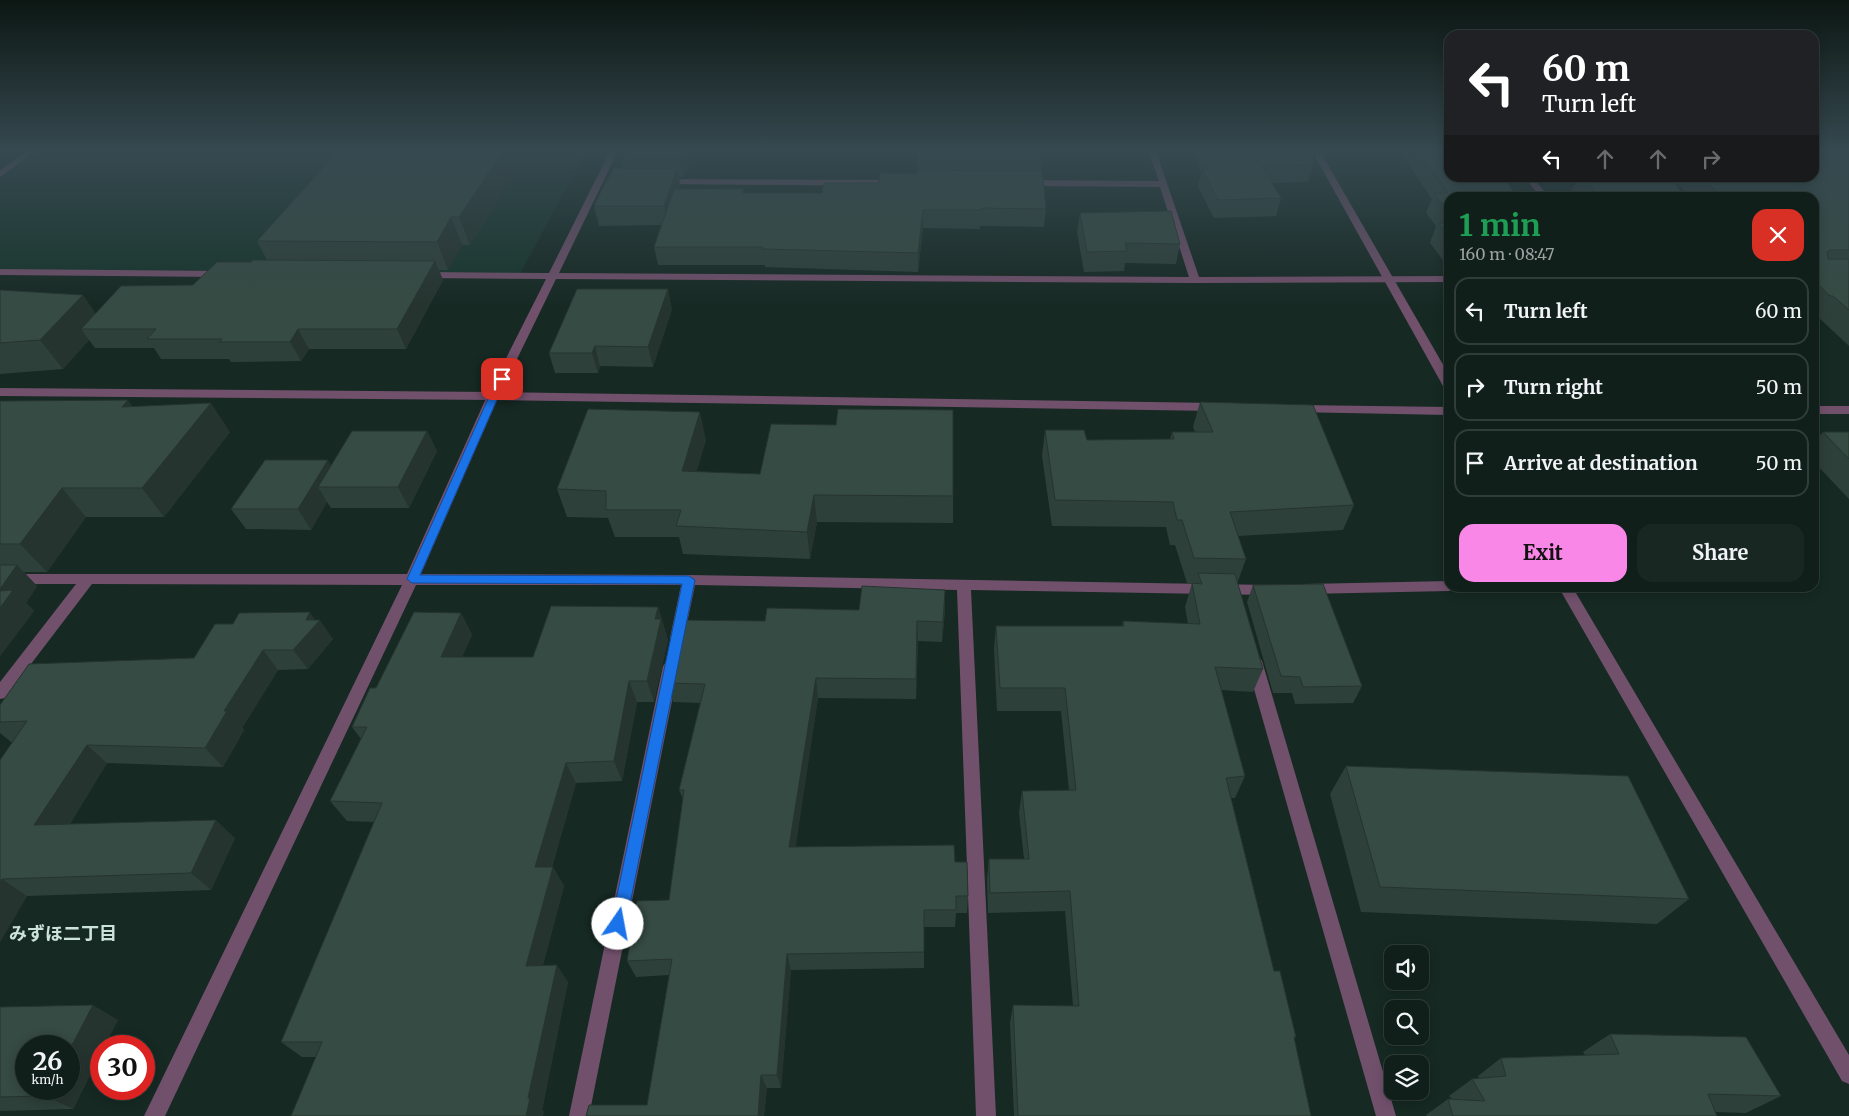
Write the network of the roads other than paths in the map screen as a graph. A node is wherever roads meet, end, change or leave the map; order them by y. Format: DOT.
graph roads {
  1 [pos="592,203"];
  2 [pos="1170,203"];
  3 [pos="1346,203"];
  4 [pos="0,272"];
  5 [pos="230,274"];
  6 [pos="410,275"];
  7 [pos="552,276"];
  8 [pos="1444,278"];
  9 [pos="1389,279"];
  10 [pos="1195,280"];
  11 [pos="1444,377"];
  12 [pos="0,392"];
  13 [pos="493,396"];
  14 [pos="1230,408"];
  15 [pos="1290,409"];
  16 [pos="1819,410"];
  17 [pos="1849,410"];
  18 [pos="1444,411"];
  19 [pos="0,578"];
  20 [pos="89,578"];
  21 [pos="412,579"];
  22 [pos="689,580"];
  23 [pos="964,586"];
  24 [pos="1444,586"];
  25 [pos="1234,591"];
  26 [pos="1568,592"];
  27 [pos="1239,610"];
  28 [pos="1250,648"];
  29 [pos="0,693"];
  30 [pos="1849,1074"];
  31 [pos="154,1116"];
  32 [pos="579,1116"];
  33 [pos="986,1116"];
  34 [pos="1386,1116"];
  1 -- 7 [label="street"];
  2 -- 10 [label="street"];
  3 -- 9 [label="street"];
  4 -- 5 [label="street"];
  6 -- 7 [label="street"];
  7 -- 10 [label="street"];
  7 -- 13 [label="street"];
  8 -- 9 [label="street"];
  9 -- 10 [label="street"];
  9 -- 11 [label="street"];
  12 -- 13 [label="street"];
  13 -- 14 [label="street"];
  13 -- 21 [label="street"];
  15 -- 18 [label="street"];
  16 -- 17 [label="street"];
  19 -- 20 [label="street"];
  20 -- 21 [label="street"];
  20 -- 29 [label="street"];
  21 -- 22 [label="street"];
  21 -- 31 [label="street"];
  22 -- 23 [label="street"];
  22 -- 32 [label="street"];
  23 -- 25 [label="street"];
  23 -- 33 [label="street"];
  24 -- 25 [label="street"];
  25 -- 27 [label="street"];
  26 -- 30 [label="street"];
  28 -- 34 [label="street"];
}
